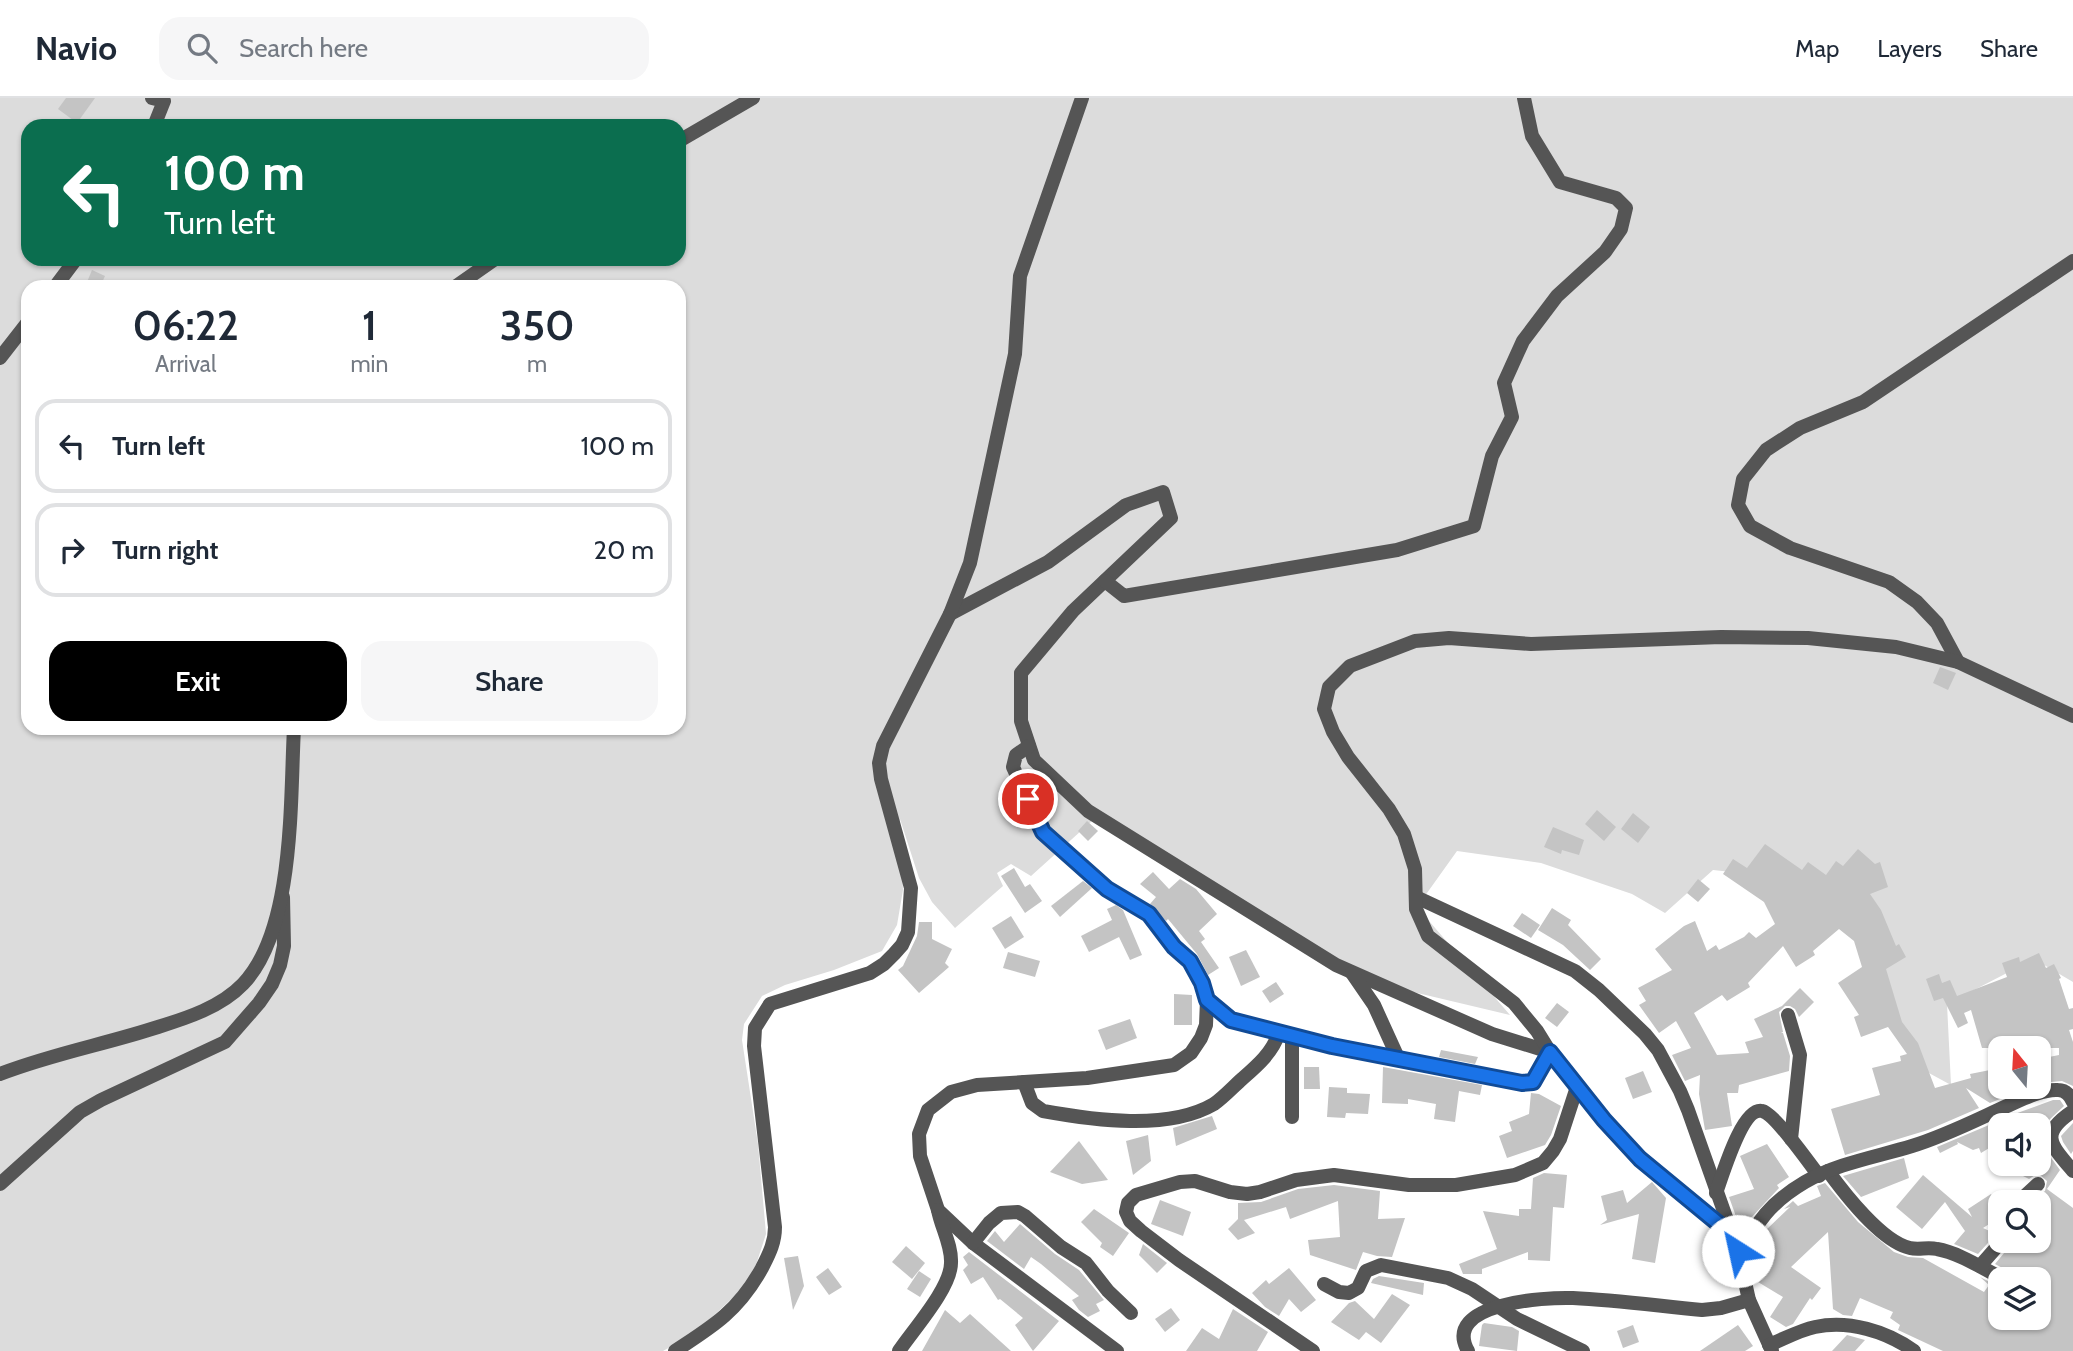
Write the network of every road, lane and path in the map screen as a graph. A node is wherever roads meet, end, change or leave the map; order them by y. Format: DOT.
graph roads {
  1 [pos="152,98"];
  2 [pos="753,98"];
  3 [pos="1082,98"];
  4 [pos="1524,98"];
  5 [pos="157,119"];
  6 [pos="686,137"];
  7 [pos="2073,261"];
  8 [pos="485,266"];
  9 [pos="465,280"];
  10 [pos="21,331"];
  11 [pos="0,358"];
  12 [pos="1105,581"];
  13 [pos="950,614"];
  14 [pos="1958,662"];
  15 [pos="2073,716"];
  16 [pos="294,735"];
  17 [pos="1029,746"];
  18 [pos="283,885"];
  19 [pos="1416,897"];
  20 [pos="1351,972"];
  21 [pos="1207,1000"];
  22 [pos="1788,1015"];
  23 [pos="1285,1035"];
  24 [pos="1550,1052"];
  25 [pos="1399,1060"];
  26 [pos="0,1074"];
  27 [pos="1024,1082"];
  28 [pos="1577,1087"];
  29 [pos="2073,1102"];
  30 [pos="2073,1111"];
  31 [pos="1292,1117"];
  32 [pos="1791,1139"];
  33 [pos="2073,1171"];
  34 [pos="1824,1173"];
  35 [pos="0,1184"];
  36 [pos="2038,1184"];
  37 [pos="2032,1190"];
  38 [pos="1716,1193"];
  39 [pos="938,1210"];
  40 [pos="1731,1234"];
  41 [pos="973,1243"];
  42 [pos="1991,1253"];
  43 [pos="1739,1257"];
  44 [pos="1980,1266"];
  45 [pos="1988,1271"];
  46 [pos="1324,1284"];
  47 [pos="1749,1300"];
  48 [pos="1499,1307"];
  49 [pos="1130,1313"];
  50 [pos="1770,1348"];
  51 [pos="675,1351"];
  52 [pos="899,1351"];
  53 [pos="1117,1351"];
  54 [pos="1313,1351"];
  55 [pos="1468,1351"];
  56 [pos="1583,1351"];
  57 [pos="1787,1351"];
  58 [pos="1914,1351"];
  1 -- 5 [label="street"];
  2 -- 6 [label="street"];
  3 -- 13 [label="street"];
  4 -- 12 [label="street"];
  7 -- 14 [label="street"];
  8 -- 9 [label="street"];
  10 -- 11 [label="street"];
  12 -- 13 [label="street"];
  12 -- 17 [label="street"];
  13 -- 51 [label="street"];
  14 -- 15 [label="street"];
  14 -- 19 [label="street"];
  16 -- 18 [label="street"];
  17 -- 20 [label="street"];
  17 -- 21 [label="street"];
  18 -- 26 [label="street"];
  18 -- 35 [label="street"];
  19 -- 24 [label="street"];
  19 -- 38 [label="street"];
  20 -- 24 [label="street"];
  20 -- 25 [label="street"];
  21 -- 23 [label="street"];
  21 -- 27 [label="street"];
  22 -- 32 [label="street"];
  23 -- 25 [label="street"];
  23 -- 27 [label="street"];
  23 -- 31 [label="street"];
  24 -- 25 [label="street"];
  24 -- 28 [label="street"];
  27 -- 39 [label="street"];
  28 -- 40 [label="street"];
  28 -- 54 [label="street"];
  29 -- 34 [label="street"];
  30 -- 33 [label="street"];
  32 -- 34 [label="street"];
  32 -- 38 [label="street"];
  34 -- 43 [label="street"];
  34 -- 44 [label="street"];
  36 -- 37 [label="street"];
  38 -- 40 [label="street"];
  39 -- 41 [label="street"];
  39 -- 52 [label="street"];
  40 -- 43 [label="street"];
  41 -- 49 [label="street"];
  41 -- 53 [label="street"];
  42 -- 44 [label="street"];
  43 -- 47 [label="street"];
  44 -- 45 [label="street"];
  46 -- 48 [label="street"];
  47 -- 48 [label="street"];
  47 -- 50 [label="street"];
  48 -- 55 [label="street"];
  48 -- 56 [label="street"];
  50 -- 57 [label="street"];
  50 -- 58 [label="street"];
}
